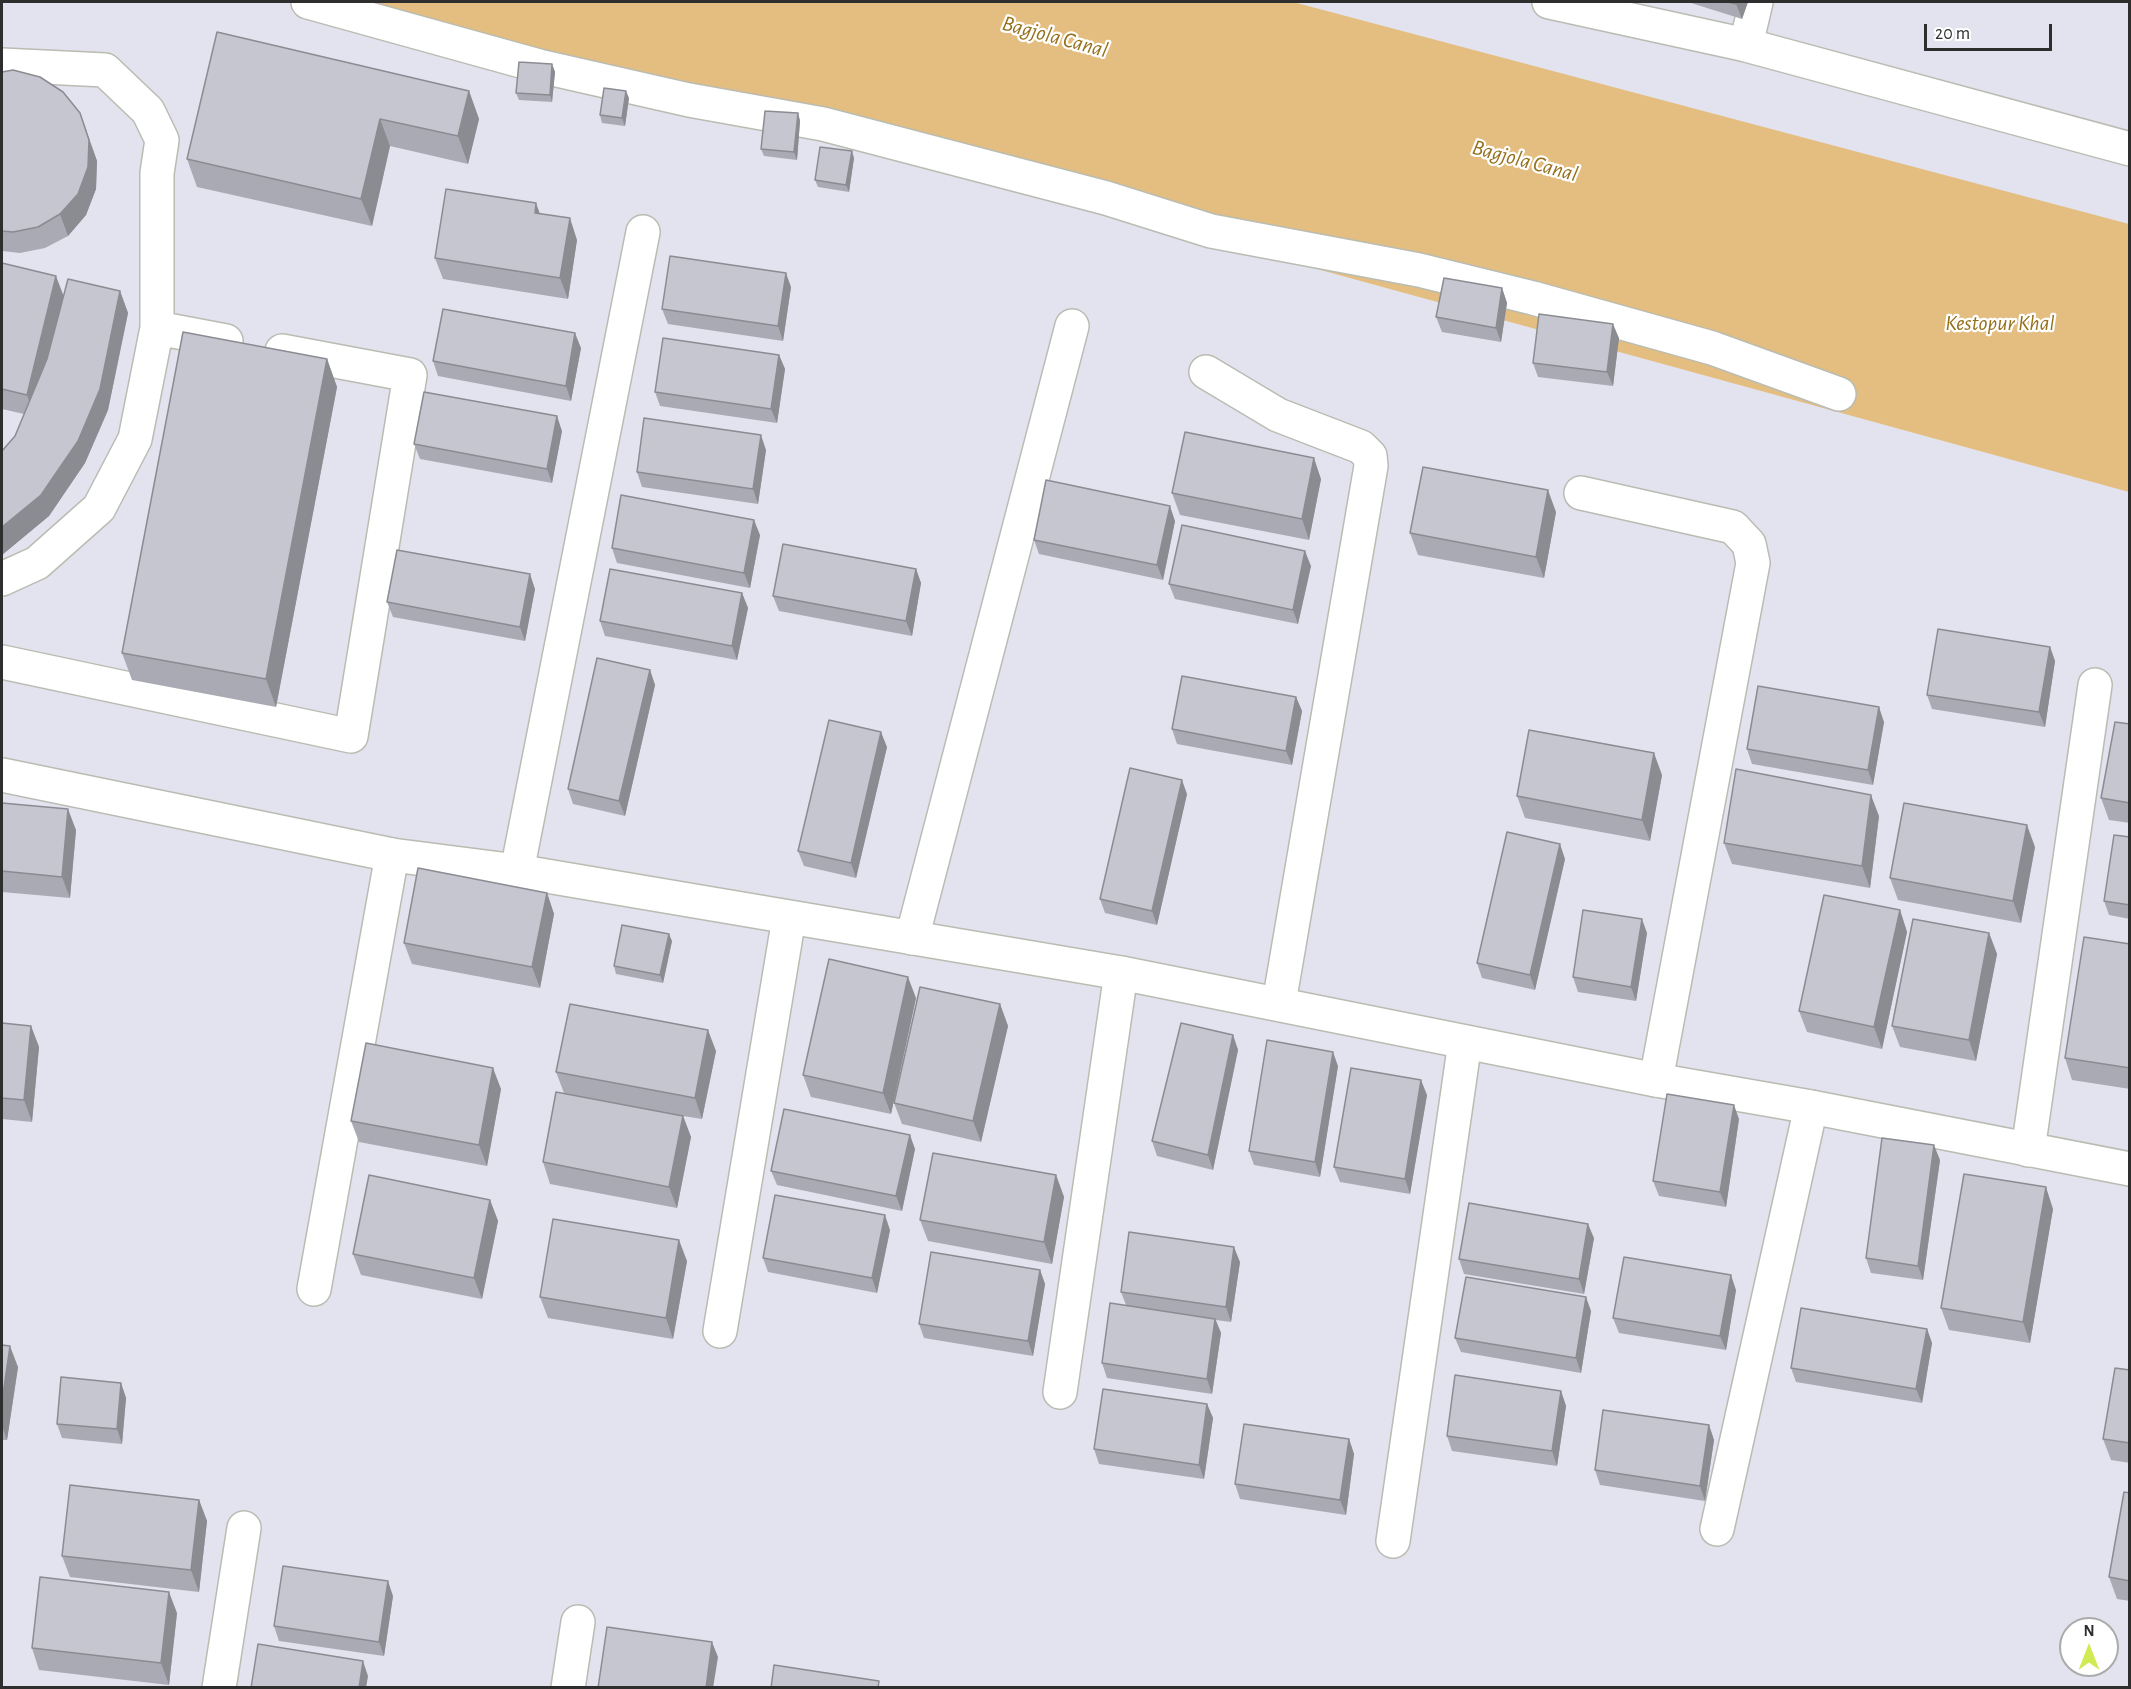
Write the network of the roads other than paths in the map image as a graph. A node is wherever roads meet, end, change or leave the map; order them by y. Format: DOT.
graph roads {
  1 [pos="308,2"];
  2 [pos="1549,2"];
  3 [pos="1756,2"];
  4 [pos="1746,45"];
  5 [pos="2,65"];
  6 [pos="2130,149"];
  7 [pos="643,232"];
  8 [pos="1072,326"];
  9 [pos="156,328"];
  10 [pos="1206,372"];
  11 [pos="1839,394"];
  12 [pos="1581,493"];
  13 [pos="2,579"];
  14 [pos="2,662"];
  15 [pos="2095,685"];
  16 [pos="2,775"];
  17 [pos="392,855"];
  18 [pos="517,871"];
  19 [pos="789,918"];
  20 [pos="912,938"];
  21 [pos="1121,973"];
  22 [pos="1279,1003"];
  23 [pos="1465,1042"];
  24 [pos="1656,1080"];
  25 [pos="1811,1107"];
  26 [pos="2028,1150"];
  27 [pos="2130,1169"];
  28 [pos="314,1289"];
  29 [pos="720,1331"];
  30 [pos="1060,1392"];
  31 [pos="244,1528"];
  32 [pos="1717,1529"];
  33 [pos="1393,1541"];
  34 [pos="578,1622"];
  35 [pos="219,1688"];
  36 [pos="568,1688"];
  1 -- 11 [label="street"];
  2 -- 4 [label="street"];
  3 -- 4 [label="street"];
  4 -- 6 [label="street"];
  5 -- 9 [label="street"];
  7 -- 18 [label="street"];
  8 -- 20 [label="street"];
  9 -- 13 [label="street"];
  9 -- 14 [label="street"];
  10 -- 22 [label="street"];
  12 -- 24 [label="street"];
  15 -- 26 [label="street"];
  16 -- 17 [label="street"];
  17 -- 18 [label="street"];
  17 -- 28 [label="street"];
  18 -- 19 [label="street"];
  19 -- 20 [label="street"];
  19 -- 29 [label="street"];
  20 -- 21 [label="street"];
  21 -- 22 [label="street"];
  21 -- 30 [label="street"];
  22 -- 23 [label="street"];
  23 -- 24 [label="street"];
  23 -- 33 [label="street"];
  24 -- 25 [label="street"];
  25 -- 26 [label="street"];
  25 -- 32 [label="street"];
  26 -- 27 [label="street"];
  31 -- 35 [label="street"];
  34 -- 36 [label="street"];
}
